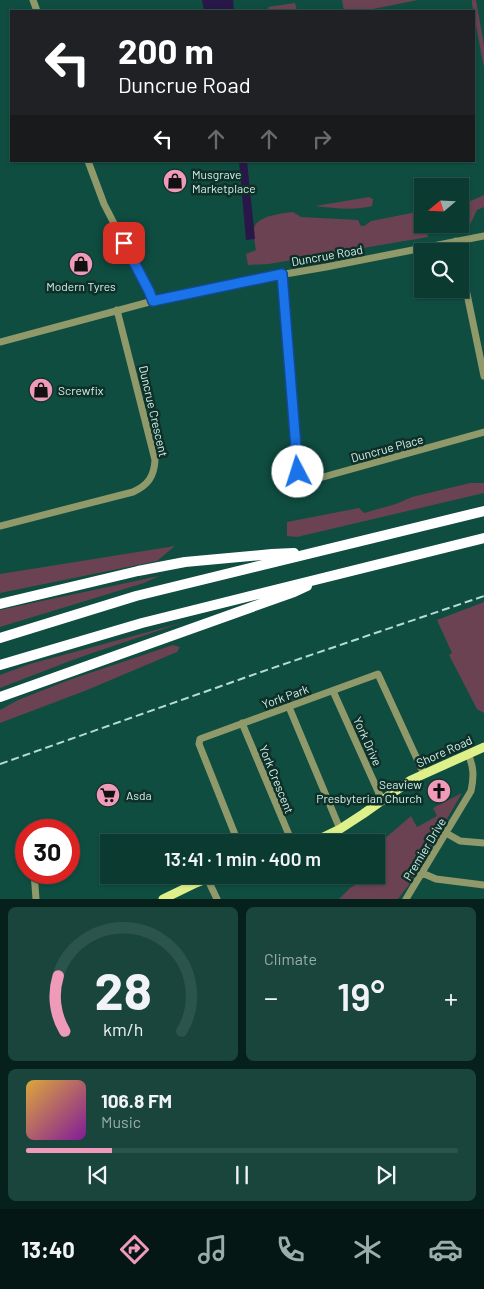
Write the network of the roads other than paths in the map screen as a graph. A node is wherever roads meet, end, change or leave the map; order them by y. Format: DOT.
graph roads {
  1 [pos="88,162"];
  2 [pos="484,236"];
  3 [pos="456,242"];
  4 [pos="282,274"];
  5 [pos="468,298"];
  6 [pos="153,301"];
  7 [pos="117,310"];
  8 [pos="0,342"];
  9 [pos="484,376"];
  10 [pos="484,432"];
  11 [pos="484,510"];
  12 [pos="0,526"];
  13 [pos="484,538"];
  14 [pos="311,553"];
  15 [pos="331,576"];
  16 [pos="0,604"];
  17 [pos="0,638"];
  18 [pos="0,665"];
  19 [pos="333,691"];
  20 [pos="0,697"];
  21 [pos="289,707"];
  22 [pos="242,723"];
  23 [pos="484,747"];
  24 [pos="468,754"];
  25 [pos="424,774"];
  26 [pos="382,800"];
  27 [pos="340,828"];
  28 [pos="446,833"];
  29 [pos="235,834"];
  30 [pos="289,834"];
  31 [pos="328,834"];
  32 [pos="484,843"];
  33 [pos="422,873"];
  34 [pos="35,884"];
  35 [pos="196,884"];
  36 [pos="213,884"];
  37 [pos="484,885"];
  38 [pos="36,899"];
  39 [pos="163,899"];
  40 [pos="217,899"];
  41 [pos="406,899"];
  1 -- 6 [label="street"];
  2 -- 3 [label="street, Duncrue Road"];
  3 -- 4 [label="street, Duncrue Road"];
  4 -- 6 [label="street, Duncrue Road"];
  4 -- 10 [label="street, Duncrue Place"];
  5 -- 9 [label="street"];
  6 -- 7 [label="street, Duncrue Road"];
  7 -- 8 [label="street, Duncrue Road"];
  7 -- 12 [label="street, Duncrue Crescent"];
  11 -- 14 [label="highway"];
  13 -- 15 [label="highway"];
  14 -- 16 [label="highway"];
  14 -- 17 [label="highway"];
  15 -- 18 [label="highway"];
  15 -- 20 [label="highway"];
  19 -- 21 [label="street, York Park"];
  19 -- 25 [label="street, York Park"];
  19 -- 26 [label="street, York Drive"];
  21 -- 22 [label="street, York Park"];
  21 -- 27 [label="street"];
  22 -- 29 [label="street, York Park"];
  22 -- 30 [label="street, York Crescent"];
  23 -- 24 [label="main road, Shore Road"];
  24 -- 25 [label="main road, Shore Road"];
  24 -- 28 [label="street, Premier Drive"];
  25 -- 26 [label="main road, Shore Road"];
  26 -- 27 [label="main road, Shore Road"];
  27 -- 31 [label="main road, Shore Road"];
  28 -- 32 [label="street"];
  28 -- 33 [label="street, Premier Drive"];
  33 -- 37 [label="street"];
  33 -- 41 [label="street, Premier Drive"];
  34 -- 38 [label="street"];
  35 -- 39 [label="main road"];
  36 -- 40 [label="street"];
}
